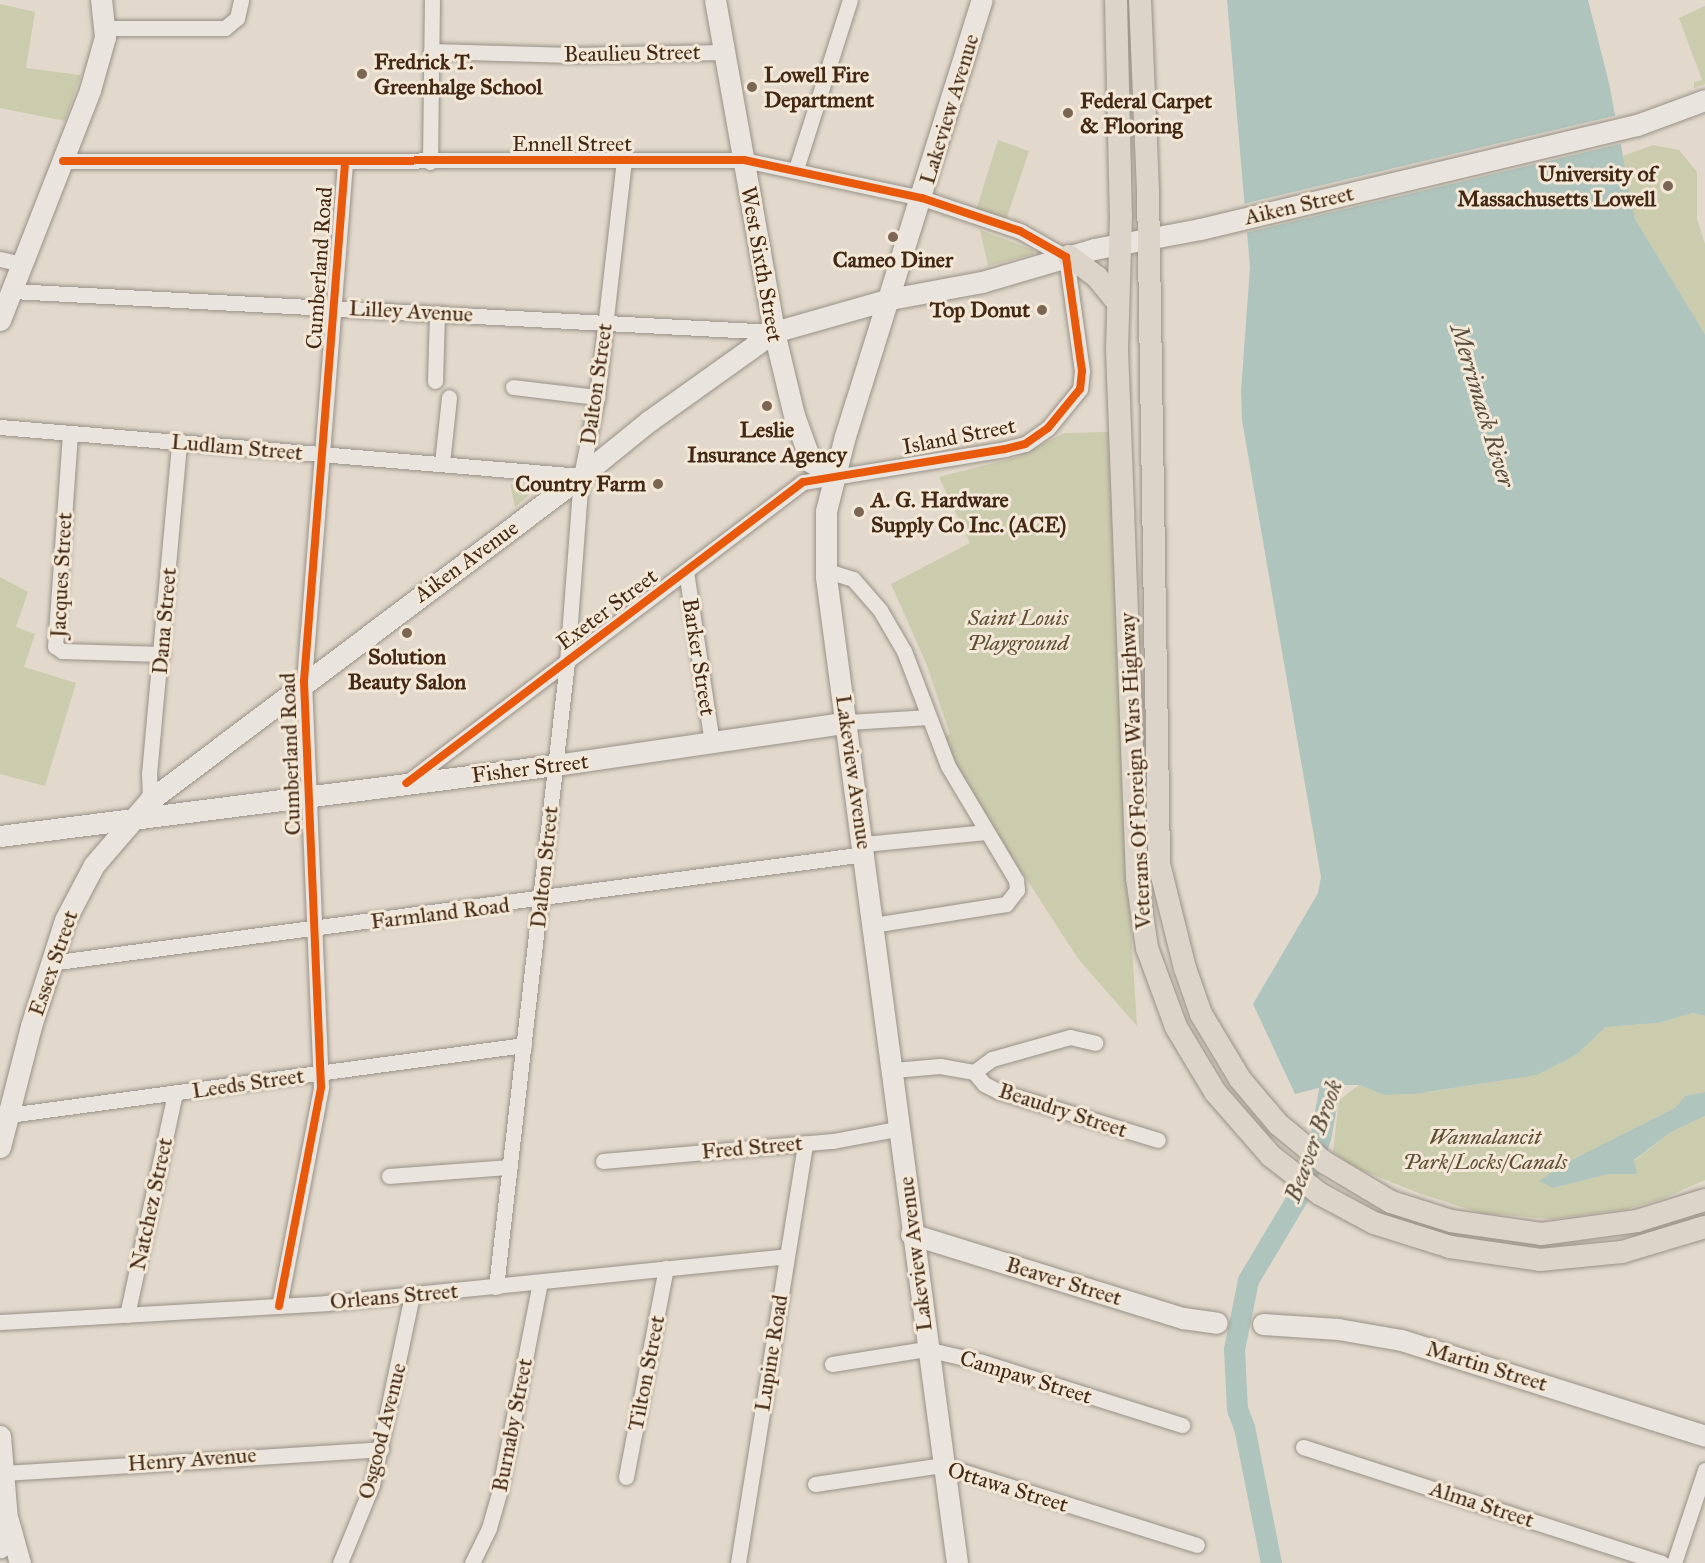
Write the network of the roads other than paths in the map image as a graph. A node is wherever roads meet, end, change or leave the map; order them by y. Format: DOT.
graph roads {
  1 [pos="101,0"];
  2 [pos="241,0"];
  3 [pos="432,0"];
  4 [pos="715,0"];
  5 [pos="850,0"];
  6 [pos="982,0"];
  7 [pos="1116,0"];
  8 [pos="1140,0"];
  9 [pos="105,28"];
  10 [pos="431,51"];
  11 [pos="724,52"];
  12 [pos="1705,100"];
  13 [pos="744,160"];
  14 [pos="63,161"];
  15 [pos="624,161"];
  16 [pos="430,162"];
  17 [pos="345,163"];
  18 [pos="796,169"];
  19 [pos="922,198"];
  20 [pos="1147,240"];
  21 [pos="1121,244"];
  22 [pos="1068,257"];
  23 [pos="0,259"];
  24 [pos="22,264"];
  25 [pos="12,291"];
  26 [pos="890,299"];
  27 [pos="1117,302"];
  28 [pos="335,307"];
  29 [pos="437,313"];
  30 [pos="0,320"];
  31 [pos="606,322"];
  32 [pos="774,332"];
  33 [pos="435,381"];
  34 [pos="513,387"];
  35 [pos="449,397"];
  36 [pos="597,398"];
  37 [pos="0,427"];
  38 [pos="70,433"];
  39 [pos="179,442"];
  40 [pos="322,454"];
  41 [pos="442,463"];
  42 [pos="581,476"];
  43 [pos="834,476"];
  44 [pos="827,571"];
  45 [pos="686,572"];
  46 [pos="162,654"];
  47 [pos="567,662"];
  48 [pos="304,681"];
  49 [pos="929,717"];
  50 [pos="848,722"];
  51 [pos="712,743"];
  52 [pos="555,765"];
  53 [pos="406,783"];
  54 [pos="309,796"];
  55 [pos="150,800"];
  56 [pos="131,820"];
  57 [pos="986,832"];
  58 [pos="0,836"];
  59 [pos="864,849"];
  60 [pos="540,900"];
  61 [pos="874,925"];
  62 [pos="314,929"];
  63 [pos="50,963"];
  64 [pos="1095,1043"];
  65 [pos="524,1045"];
  66 [pos="893,1070"];
  67 [pos="974,1072"];
  68 [pos="320,1073"];
  69 [pos="175,1093"];
  70 [pos="9,1115"];
  71 [pos="901,1128"];
  72 [pos="1158,1140"];
  73 [pos="805,1143"];
  74 [pos="0,1147"];
  75 [pos="603,1161"];
  76 [pos="510,1167"];
  77 [pos="389,1176"];
  78 [pos="1705,1200"];
  79 [pos="1705,1227"];
  80 [pos="911,1234"];
  81 [pos="787,1256"];
  82 [pos="666,1268"];
  83 [pos="540,1283"];
  84 [pos="496,1287"];
  85 [pos="412,1295"];
  86 [pos="279,1306"];
  87 [pos="127,1315"];
  88 [pos="0,1323"];
  89 [pos="1217,1323"];
  90 [pos="1263,1324"];
  91 [pos="926,1348"];
  92 [pos="832,1364"];
  93 [pos="1182,1425"];
  94 [pos="1705,1436"];
  95 [pos="0,1437"];
  96 [pos="1303,1447"];
  97 [pos="381,1449"];
  98 [pos="942,1465"];
  99 [pos="1705,1470"];
  100 [pos="4,1473"];
  101 [pos="626,1477"];
  102 [pos="815,1484"];
  103 [pos="7,1519"];
  104 [pos="1197,1545"];
  105 [pos="0,1547"];
  106 [pos="20,1563"];
  107 [pos="340,1563"];
  108 [pos="472,1563"];
  109 [pos="738,1563"];
  110 [pos="957,1563"];
  111 [pos="1662,1563"];
  112 [pos="1674,1563"];
  1 -- 9 [label="street"];
  2 -- 9 [label="street"];
  3 -- 10 [label="street"];
  4 -- 11 [label="street, West Sixth Street"];
  5 -- 18 [label="street"];
  6 -- 19 [label="street, Lakeview Avenue"];
  7 -- 21 [label="main road"];
  8 -- 20 [label="main road"];
  9 -- 14 [label="street"];
  10 -- 11 [label="street, Beaulieu Street"];
  10 -- 16 [label="street"];
  11 -- 13 [label="street, West Sixth Street"];
  12 -- 20 [label="street, Aiken Street"];
  13 -- 15 [label="street, Ennell Street"];
  13 -- 18 [label="street, Ennell Street"];
  13 -- 32 [label="street, West Sixth Street"];
  14 -- 17 [label="street, Ennell Street"];
  14 -- 24 [label="street"];
  15 -- 16 [label="street, Ennell Street"];
  15 -- 31 [label="street, Dalton Street"];
  16 -- 17 [label="street, Ennell Street"];
  17 -- 28 [label="street, Cumberland Road"];
  18 -- 19 [label="street, Ennell Street"];
  19 -- 22 [label="street, Ennell Street"];
  19 -- 26 [label="street, Lakeview Avenue"];
  20 -- 21 [label="street, Aiken Street"];
  20 -- 78 [label="main road, Veterans Of Foreign Wars Highway"];
  21 -- 22 [label="street, Aiken Street"];
  21 -- 27 [label="main road, Veterans Of Foreign Wars Highway"];
  22 -- 26 [label="street, Aiken Street"];
  22 -- 27 [label="main road"];
  22 -- 43 [label="street, Island Street"];
  23 -- 24 [label="street"];
  24 -- 25 [label="street"];
  25 -- 28 [label="street, Lilley Avenue"];
  25 -- 30 [label="street"];
  26 -- 32 [label="street, Aiken Avenue"];
  26 -- 43 [label="street, Lakeview Avenue"];
  27 -- 79 [label="main road, Veterans Of Foreign Wars Highway"];
  28 -- 29 [label="street, Lilley Avenue"];
  28 -- 40 [label="street, Cumberland Road"];
  29 -- 31 [label="street, Lilley Avenue"];
  29 -- 33 [label="street"];
  31 -- 32 [label="street, Lilley Avenue"];
  31 -- 36 [label="street, Dalton Street"];
  32 -- 42 [label="street, Aiken Avenue"];
  32 -- 43 [label="street, West Sixth Street"];
  34 -- 36 [label="street"];
  35 -- 41 [label="street"];
  36 -- 42 [label="street, Dalton Street"];
  37 -- 38 [label="street, Ludlam Street"];
  38 -- 39 [label="street, Ludlam Street"];
  38 -- 46 [label="street, Jacques Street"];
  39 -- 40 [label="street, Ludlam Street"];
  39 -- 46 [label="street, Dana Street"];
  40 -- 41 [label="street, Ludlam Street"];
  40 -- 48 [label="street, Cumberland Road"];
  41 -- 42 [label="street, Ludlam Street"];
  42 -- 47 [label="street, Dalton Street"];
  42 -- 48 [label="street, Aiken Avenue"];
  43 -- 44 [label="street, Lakeview Avenue"];
  43 -- 45 [label="street, Exeter Street"];
  44 -- 49 [label="street"];
  44 -- 50 [label="street, Lakeview Avenue"];
  45 -- 47 [label="street, Exeter Street"];
  45 -- 51 [label="street, Barker Street"];
  46 -- 55 [label="street, Dana Street"];
  47 -- 52 [label="street, Dalton Street"];
  47 -- 53 [label="street, Exeter Street"];
  48 -- 54 [label="street, Cumberland Road"];
  48 -- 55 [label="street, Aiken Avenue"];
  49 -- 50 [label="street, Fisher Street"];
  49 -- 57 [label="street"];
  50 -- 51 [label="street, Fisher Street"];
  50 -- 59 [label="street, Lakeview Avenue"];
  51 -- 52 [label="street, Fisher Street"];
  52 -- 53 [label="street, Fisher Street"];
  52 -- 60 [label="street, Dalton Street"];
  53 -- 54 [label="street, Fisher Street"];
  54 -- 56 [label="street, Fisher Street"];
  54 -- 62 [label="street, Cumberland Road"];
  55 -- 56 [label="street, Essex Street"];
  56 -- 58 [label="street"];
  56 -- 63 [label="street, Essex Street"];
  57 -- 59 [label="street, Farmland Road"];
  57 -- 61 [label="street"];
  59 -- 60 [label="street, Farmland Road"];
  59 -- 61 [label="street, Lakeview Avenue"];
  60 -- 62 [label="street, Farmland Road"];
  60 -- 65 [label="street, Dalton Street"];
  61 -- 66 [label="street, Lakeview Avenue"];
  62 -- 63 [label="street, Farmland Road"];
  62 -- 68 [label="street, Cumberland Road"];
  63 -- 70 [label="street, Essex Street"];
  64 -- 67 [label="street"];
  65 -- 68 [label="street, Leeds Street"];
  65 -- 76 [label="street, Dalton Street"];
  66 -- 67 [label="street"];
  66 -- 71 [label="street, Lakeview Avenue"];
  67 -- 72 [label="street, Beaudry Street"];
  68 -- 69 [label="street, Leeds Street"];
  68 -- 86 [label="street, Cumberland Road"];
  69 -- 70 [label="street, Leeds Street"];
  69 -- 87 [label="street, Natchez Street"];
  70 -- 74 [label="street, Essex Street"];
  71 -- 73 [label="street, Fred Street"];
  71 -- 80 [label="street, Lakeview Avenue"];
  73 -- 75 [label="street, Fred Street"];
  73 -- 81 [label="street, Lupine Road"];
  76 -- 77 [label="street"];
  76 -- 84 [label="street, Dalton Street"];
  80 -- 89 [label="street, Beaver Street"];
  80 -- 91 [label="street, Lakeview Avenue"];
  81 -- 82 [label="street, Orleans Street"];
  81 -- 109 [label="street, Lupine Road"];
  82 -- 83 [label="street, Orleans Street"];
  82 -- 101 [label="street, Tilton Street"];
  83 -- 84 [label="street, Orleans Street"];
  83 -- 108 [label="street, Burnaby Street"];
  84 -- 85 [label="street, Orleans Street"];
  85 -- 86 [label="street, Orleans Street"];
  85 -- 97 [label="street, Osgood Avenue"];
  86 -- 87 [label="street, Orleans Street"];
  87 -- 88 [label="street, Orleans Street"];
  90 -- 94 [label="street, Martin Street"];
  91 -- 92 [label="street, Campaw Street"];
  91 -- 93 [label="street, Campaw Street"];
  91 -- 98 [label="street, Lakeview Avenue"];
  95 -- 100 [label="street"];
  96 -- 111 [label="street, Alma Street"];
  97 -- 100 [label="street, Henry Avenue"];
  97 -- 107 [label="street, Osgood Avenue"];
  98 -- 102 [label="street, Ottawa Street"];
  98 -- 104 [label="street, Ottawa Street"];
  98 -- 110 [label="street, Lakeview Avenue"];
  99 -- 112 [label="street"];
  100 -- 103 [label="street"];
  103 -- 105 [label="street"];
  103 -- 106 [label="street"];
}
